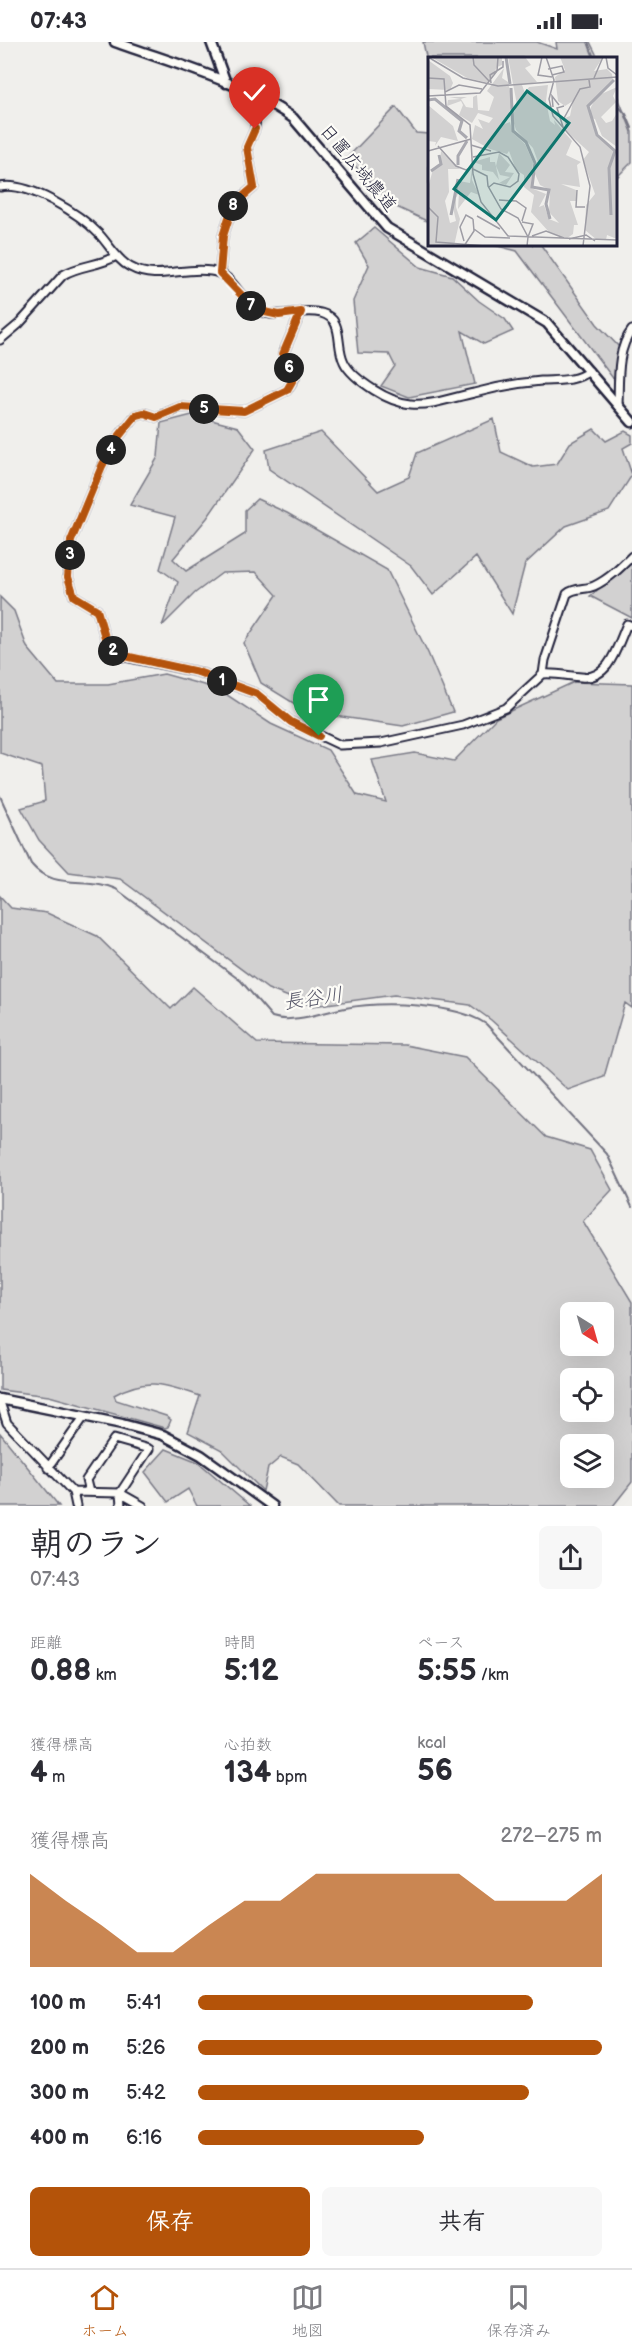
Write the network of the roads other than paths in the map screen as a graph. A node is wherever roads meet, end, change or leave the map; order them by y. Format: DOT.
graph roads {
  1 [pos="115,42"];
  2 [pos="211,42"];
  3 [pos="226,83"];
  4 [pos="257,95"];
  5 [pos="0,187"];
  6 [pos="116,256"];
  7 [pos="220,273"];
  8 [pos="301,312"];
  9 [pos="632,330"];
  10 [pos="0,340"];
  11 [pos="589,371"];
  12 [pos="618,406"];
  13 [pos="632,422"];
  14 [pos="632,556"];
  15 [pos="632,626"];
  16 [pos="543,674"];
  17 [pos="0,1401"];
  18 [pos="84,1417"];
  19 [pos="48,1468"];
  20 [pos="72,1492"];
  21 [pos="89,1492"];
  22 [pos="120,1493"];
  23 [pos="76,1506"];
  24 [pos="121,1506"];
  25 [pos="143,1506"];
  26 [pos="272,1506"];
  1 -- 3 [label="street, 日置広域農道"];
  2 -- 3 [label="street"];
  3 -- 4 [label="street, 日置広域農道"];
  4 -- 7 [label="street"];
  4 -- 11 [label="street, 日置広域農道"];
  5 -- 6 [label="street"];
  6 -- 7 [label="street"];
  6 -- 10 [label="street"];
  7 -- 8 [label="street"];
  8 -- 11 [label="street"];
  8 -- 16 [label="street"];
  9 -- 12 [label="street"];
  11 -- 12 [label="street, 日置広域農道"];
  12 -- 13 [label="street, 日置広域農道"];
  14 -- 16 [label="street"];
  15 -- 16 [label="street"];
  17 -- 18 [label="street"];
  17 -- 19 [label="street"];
  18 -- 19 [label="street"];
  18 -- 26 [label="street"];
  19 -- 20 [label="street"];
  20 -- 21 [label="street"];
  20 -- 23 [label="street"];
  21 -- 22 [label="street"];
  21 -- 22 [label="street"];
  22 -- 24 [label="street"];
  22 -- 25 [label="street"];
}
